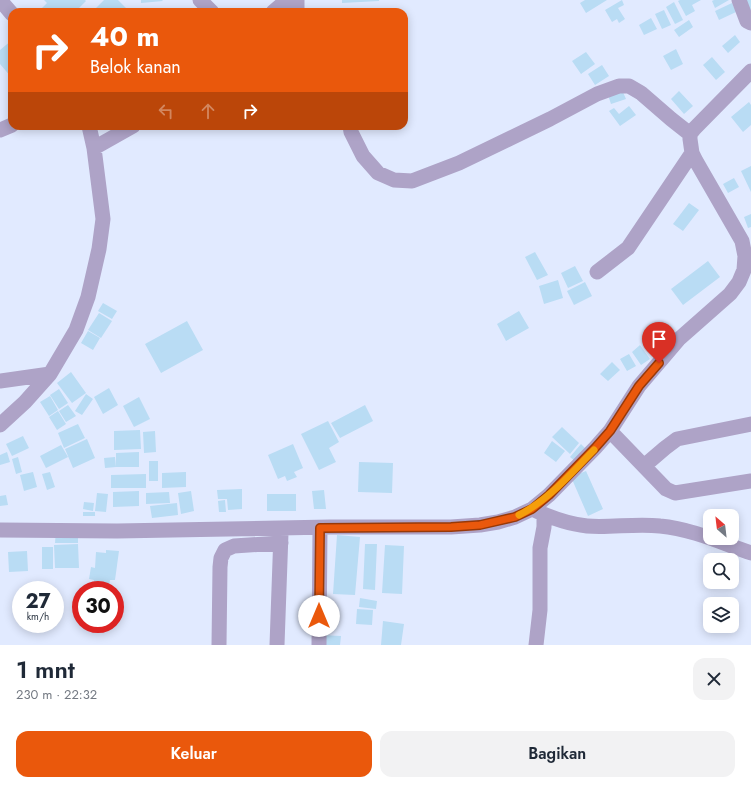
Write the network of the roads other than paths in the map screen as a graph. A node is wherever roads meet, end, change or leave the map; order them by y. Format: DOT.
graph roads {
  1 [pos="0,0"];
  2 [pos="200,0"];
  3 [pos="287,0"];
  4 [pos="739,0"];
  5 [pos="208,8"];
  6 [pos="278,8"];
  7 [pos="8,9"];
  8 [pos="751,23"];
  9 [pos="751,71"];
  10 [pos="90,130"];
  11 [pos="126,130"];
  12 [pos="351,130"];
  13 [pos="690,134"];
  14 [pos="94,148"];
  15 [pos="692,153"];
  16 [pos="748,261"];
  17 [pos="597,272"];
  18 [pos="50,374"];
  19 [pos="0,381"];
  20 [pos="751,424"];
  21 [pos="0,425"];
  22 [pos="610,431"];
  23 [pos="644,466"];
  24 [pos="751,481"];
  25 [pos="538,512"];
  26 [pos="320,528"];
  27 [pos="0,530"];
  28 [pos="281,535"];
  29 [pos="751,553"];
  30 [pos="219,645"];
  31 [pos="277,645"];
  32 [pos="319,645"];
  33 [pos="536,645"];
  1 -- 7 [label="street"];
  2 -- 5 [label="street"];
  3 -- 6 [label="street"];
  4 -- 8 [label="street"];
  9 -- 13 [label="street"];
  10 -- 14 [label="street"];
  11 -- 14 [label="street"];
  12 -- 13 [label="street"];
  13 -- 15 [label="street"];
  14 -- 18 [label="street"];
  15 -- 16 [label="street"];
  15 -- 17 [label="street"];
  16 -- 22 [label="street"];
  18 -- 19 [label="street"];
  18 -- 21 [label="street"];
  20 -- 23 [label="street"];
  22 -- 23 [label="street"];
  22 -- 25 [label="street"];
  23 -- 24 [label="street"];
  25 -- 26 [label="street"];
  25 -- 29 [label="street"];
  25 -- 33 [label="street"];
  26 -- 28 [label="street"];
  26 -- 32 [label="street"];
  27 -- 28 [label="street"];
  28 -- 30 [label="street"];
  28 -- 31 [label="street"];
}
